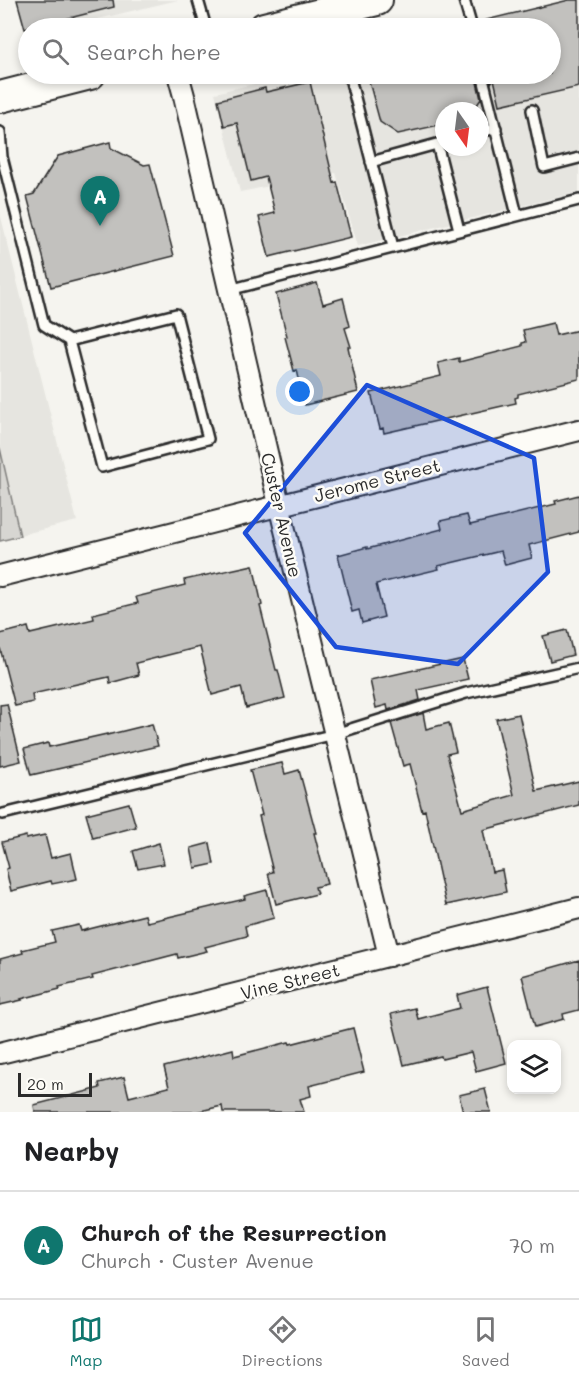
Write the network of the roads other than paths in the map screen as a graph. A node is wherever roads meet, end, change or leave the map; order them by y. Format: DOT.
graph roads {
  1 [pos="198,0"];
  2 [pos="377,0"];
  3 [pos="464,0"];
  4 [pos="333,10"];
  5 [pos="203,18"];
  6 [pos="302,18"];
  7 [pos="468,18"];
  8 [pos="51,84"];
  9 [pos="181,84"];
  10 [pos="352,84"];
  11 [pos="485,84"];
  12 [pos="0,97"];
  13 [pos="532,110"];
  14 [pos="496,128"];
  15 [pos="489,130"];
  16 [pos="0,132"];
  17 [pos="435,145"];
  18 [pos="444,156"];
  19 [pos="579,158"];
  20 [pos="371,162"];
  21 [pos="579,200"];
  22 [pos="517,215"];
  23 [pos="459,230"];
  24 [pos="393,247"];
  25 [pos="229,290"];
  26 [pos="69,341"];
  27 [pos="579,430"];
  28 [pos="279,505"];
  29 [pos="0,576"];
  30 [pos="579,668"];
  31 [pos="335,734"];
  32 [pos="3,814"];
  33 [pos="579,908"];
  34 [pos="389,956"];
  35 [pos="0,1053"];
  1 -- 5 [label="lane"];
  2 -- 4 [label="main road"];
  3 -- 7 [label="lane"];
  4 -- 6 [label="main road"];
  8 -- 12 [label="main road"];
  9 -- 25 [label="street, Custer Avenue"];
  10 -- 20 [label="lane"];
  11 -- 14 [label="lane"];
  13 -- 19 [label="lane"];
  14 -- 15 [label="lane"];
  14 -- 22 [label="lane"];
  16 -- 26 [label="lane"];
  17 -- 20 [label="lane"];
  18 -- 23 [label="lane"];
  20 -- 24 [label="lane"];
  21 -- 22 [label="lane"];
  22 -- 23 [label="lane"];
  23 -- 24 [label="lane"];
  24 -- 25 [label="lane"];
  25 -- 28 [label="street, Custer Avenue"];
  26 -- 26 [label="lane"];
  27 -- 28 [label="street, Jerome Street"];
  28 -- 29 [label="street, Jerome Street"];
  28 -- 31 [label="street, Custer Avenue"];
  30 -- 31 [label="lane"];
  31 -- 32 [label="lane"];
  31 -- 34 [label="street, Custer Avenue"];
  33 -- 34 [label="street, Vine Street"];
  34 -- 35 [label="street, Vine Street"];
}
